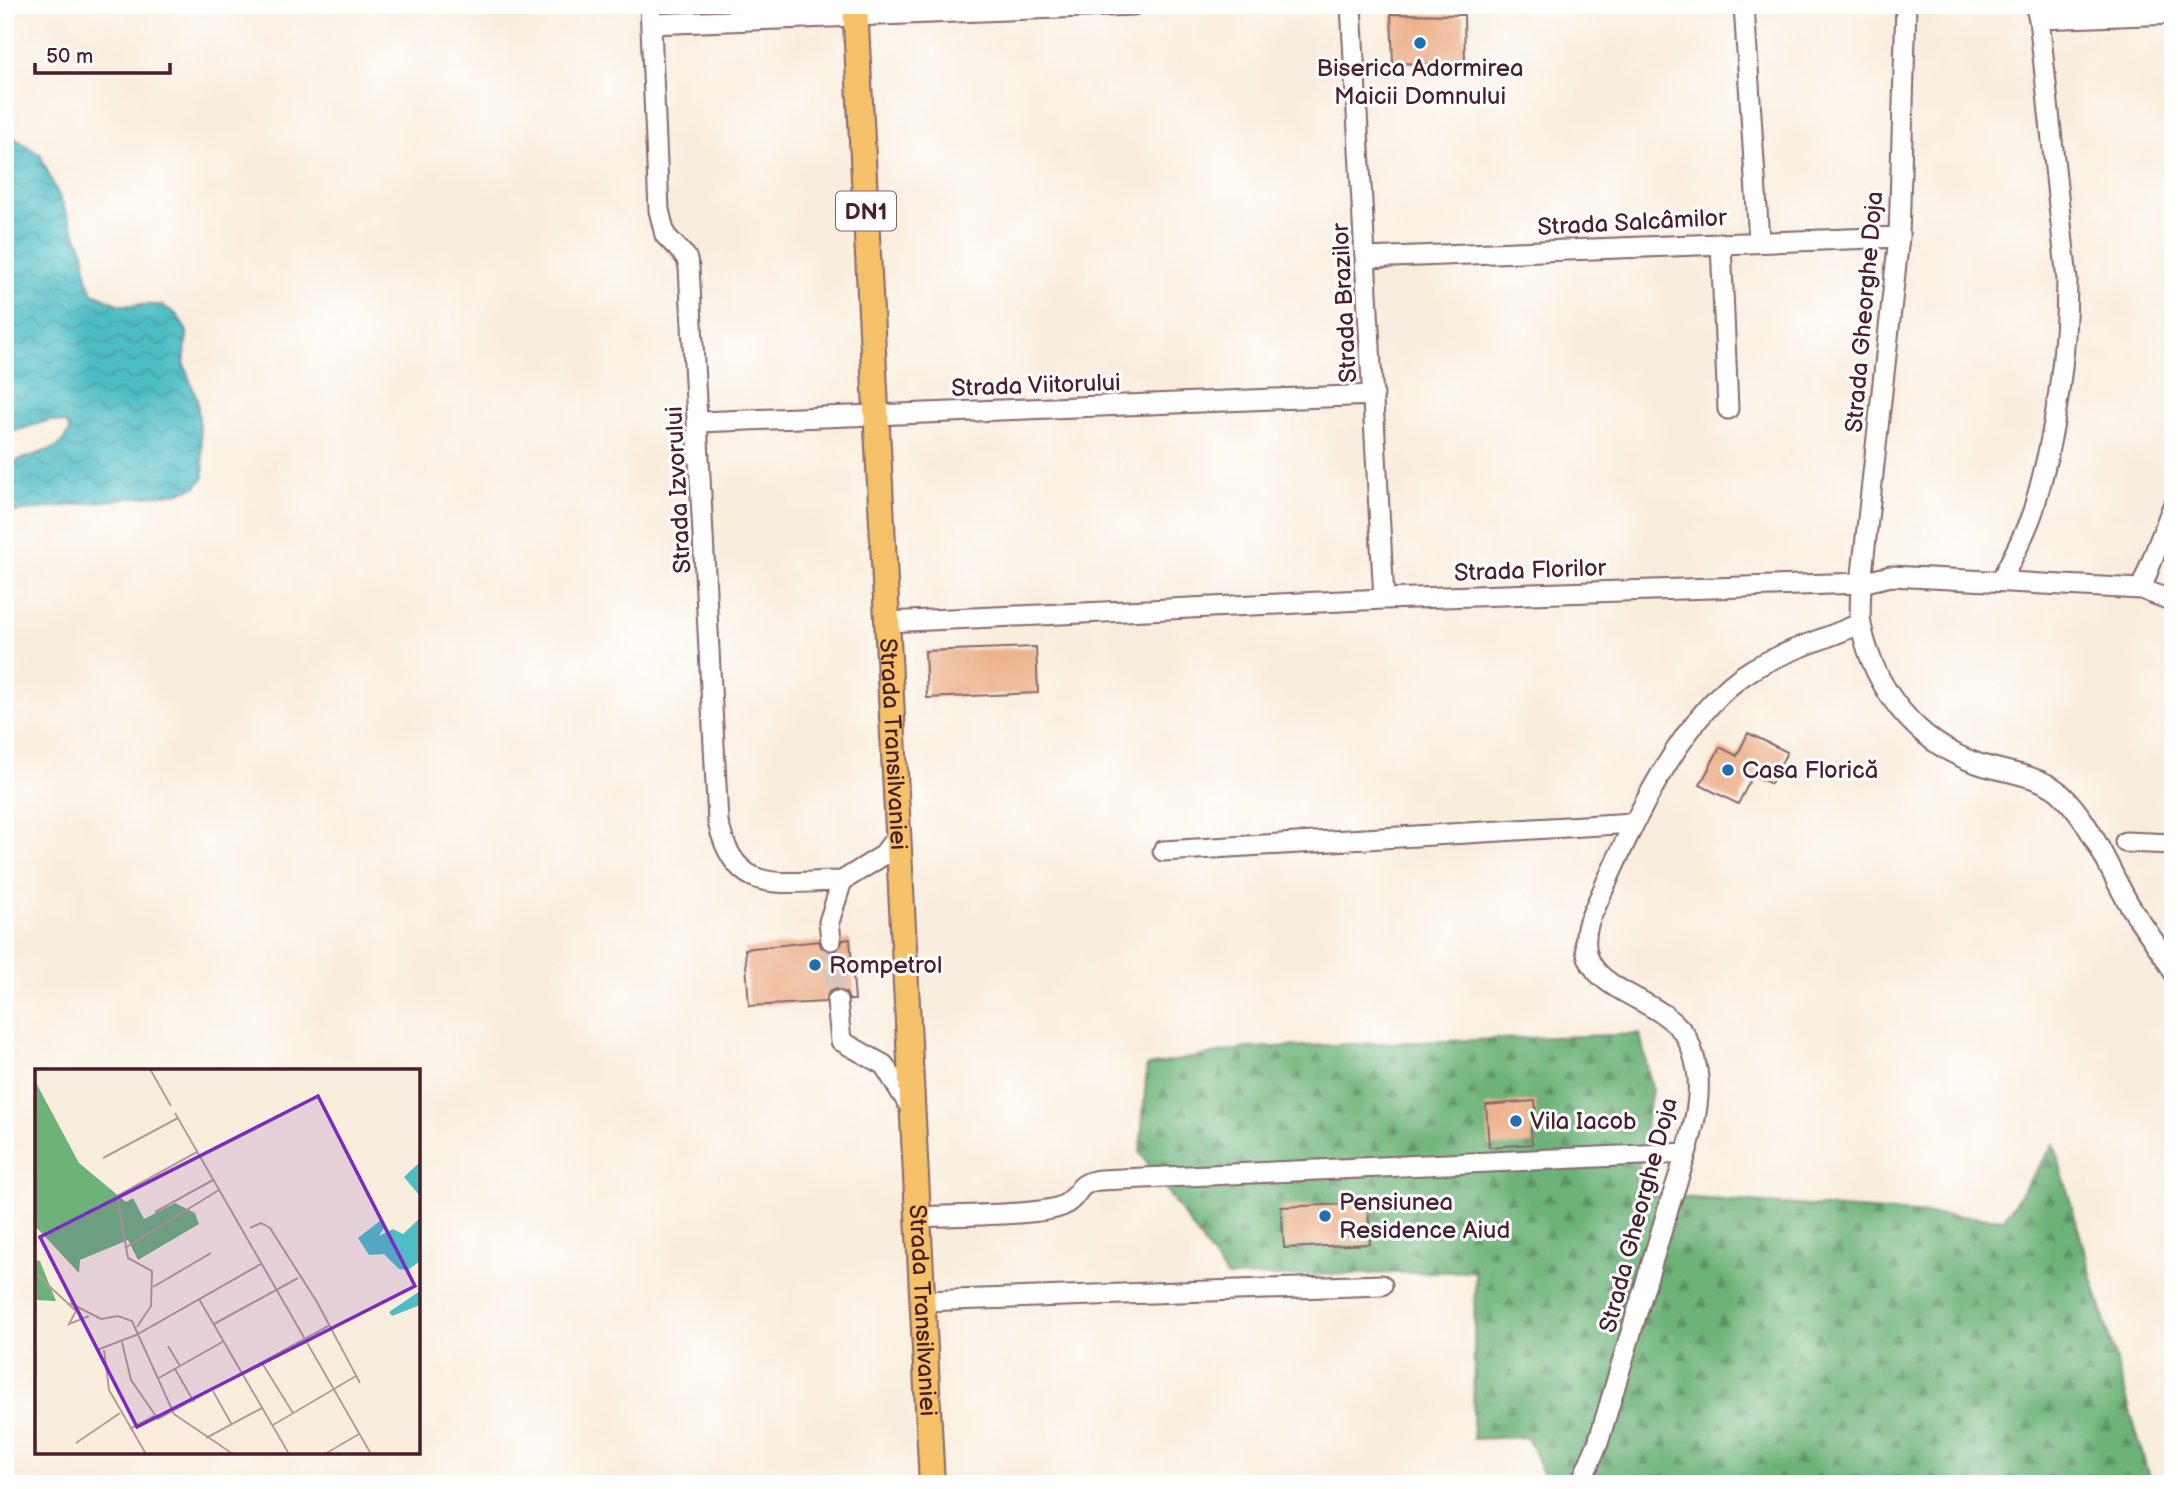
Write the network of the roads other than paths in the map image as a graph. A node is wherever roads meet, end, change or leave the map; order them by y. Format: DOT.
graph roads {
  1 [pos="1133,5"];
  2 [pos="1351,5"];
  3 [pos="1744,5"];
  4 [pos="1906,5"];
  5 [pos="855,11"];
  6 [pos="2037,12"];
  7 [pos="2173,14"];
  8 [pos="650,15"];
  9 [pos="1899,237"];
  10 [pos="1759,241"];
  11 [pos="1721,243"];
  12 [pos="1366,258"];
  13 [pos="1374,395"];
  14 [pos="1728,409"];
  15 [pos="876,417"];
  16 [pos="700,422"];
  17 [pos="2173,506"];
  18 [pos="2001,580"];
  19 [pos="1861,583"];
  20 [pos="2141,589"];
  21 [pos="1384,599"];
  22 [pos="2173,601"];
  23 [pos="887,622"];
  24 [pos="1861,623"];
  25 [pos="1634,823"];
  26 [pos="899,834"];
  27 [pos="2125,842"];
  28 [pos="2173,844"];
  29 [pos="1163,851"];
  30 [pos="842,881"];
  31 [pos="831,940"];
  32 [pos="2173,971"];
  33 [pos="837,1001"];
  34 [pos="913,1112"];
  35 [pos="1685,1153"];
  36 [pos="918,1217"];
  37 [pos="1382,1285"];
  38 [pos="923,1301"];
  39 [pos="932,1484"];
  40 [pos="1580,1484"];
  1 -- 5 [label="street"];
  2 -- 12 [label="street, Strada Brazilor"];
  3 -- 10 [label="street"];
  4 -- 9 [label="street, Strada Gheorghe Doja"];
  5 -- 8 [label="street"];
  5 -- 15 [label="main road, Strada Transilvaniei / DN1"];
  6 -- 7 [label="street"];
  6 -- 18 [label="street"];
  8 -- 16 [label="street, Strada Izvorului"];
  9 -- 10 [label="street, Strada Salcâmilor"];
  9 -- 19 [label="street, Strada Gheorghe Doja"];
  10 -- 11 [label="street, Strada Salcâmilor"];
  11 -- 12 [label="street, Strada Salcâmilor"];
  11 -- 14 [label="street"];
  12 -- 13 [label="street, Strada Brazilor"];
  13 -- 15 [label="street, Strada Viitorului"];
  13 -- 21 [label="street, Strada Brazilor"];
  15 -- 16 [label="street, Strada Viitorului"];
  15 -- 23 [label="main road, Strada Transilvaniei / DN1"];
  16 -- 30 [label="street, Strada Izvorului"];
  17 -- 20 [label="street"];
  18 -- 19 [label="street, Strada Florilor"];
  18 -- 20 [label="street, Strada Florilor"];
  19 -- 21 [label="street, Strada Florilor"];
  19 -- 24 [label="street, Strada Gheorghe Doja"];
  20 -- 22 [label="street, Strada Florilor"];
  21 -- 23 [label="street, Strada Florilor"];
  23 -- 26 [label="main road, Strada Transilvaniei / DN1"];
  24 -- 25 [label="street, Strada Gheorghe Doja"];
  24 -- 32 [label="street, Strada Gheorghe Doja"];
  25 -- 29 [label="street"];
  25 -- 35 [label="street, Strada Gheorghe Doja"];
  26 -- 30 [label="street"];
  26 -- 34 [label="main road, Strada Transilvaniei / DN1"];
  27 -- 28 [label="street"];
  30 -- 31 [label="street"];
  33 -- 34 [label="street"];
  34 -- 36 [label="main road, Strada Transilvaniei / DN1"];
  35 -- 36 [label="street"];
  35 -- 40 [label="street, Strada Gheorghe Doja"];
  36 -- 38 [label="main road, Strada Transilvaniei / DN1"];
  37 -- 38 [label="street"];
  38 -- 39 [label="main road, Strada Transilvaniei / DN1"];
}
